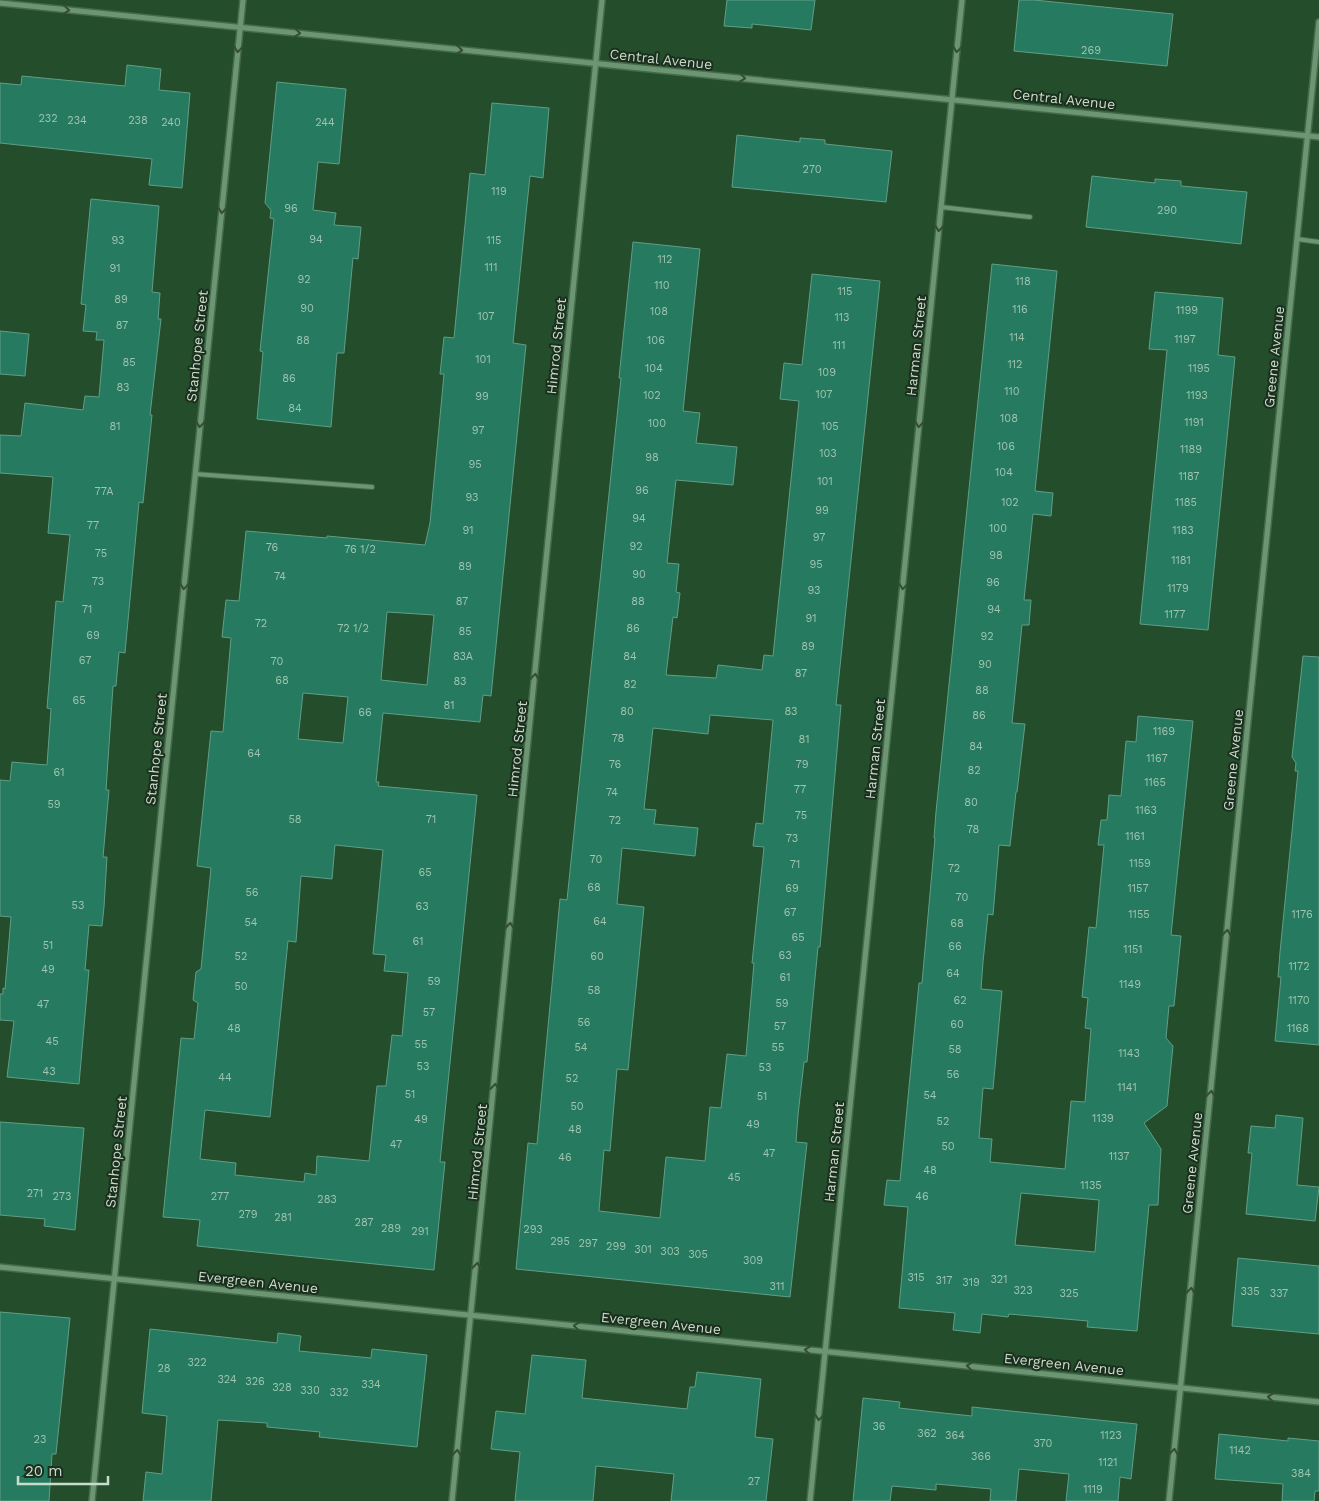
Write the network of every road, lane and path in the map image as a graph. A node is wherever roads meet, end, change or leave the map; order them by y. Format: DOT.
graph roads {
  1 [pos="243,0"];
  2 [pos="602,0"];
  3 [pos="962,0"];
  4 [pos="0,3"];
  5 [pos="1319,22"];
  6 [pos="240,27"];
  7 [pos="596,64"];
  8 [pos="952,99"];
  9 [pos="1308,136"];
  10 [pos="1319,137"];
  11 [pos="941,207"];
  12 [pos="1030,217"];
  13 [pos="1297,239"];
  14 [pos="1319,242"];
  15 [pos="196,474"];
  16 [pos="372,487"];
  17 [pos="0,1267"];
  18 [pos="115,1279"];
  19 [pos="472,1315"];
  20 [pos="825,1351"];
  21 [pos="1181,1388"];
  22 [pos="1319,1402"];
  23 [pos="92,1501"];
  24 [pos="452,1501"];
  25 [pos="810,1501"];
  26 [pos="1169,1501"];
  1 -- 6 [label="street, Stanhope Street"];
  2 -- 7 [label="street, Himrod Street"];
  3 -- 8 [label="street, Harman Street, one-way"];
  4 -- 6 [label="street, Central Avenue, one-way"];
  5 -- 9 [label="street, Greene Avenue"];
  6 -- 7 [label="street, Central Avenue, one-way"];
  6 -- 15 [label="street, Stanhope Street, one-way"];
  7 -- 8 [label="street, Central Avenue, one-way"];
  19 -- 7 [label="street, Himrod Street, one-way"];
  8 -- 9 [label="street, Central Avenue"];
  8 -- 11 [label="street, Harman Street"];
  9 -- 10 [label="street, Central Avenue"];
  9 -- 13 [label="street, Greene Avenue"];
  11 -- 12 [label="lane"];
  11 -- 20 [label="street, Harman Street, one-way"];
  13 -- 14 [label="lane"];
  21 -- 13 [label="street, Greene Avenue, one-way"];
  15 -- 16 [label="lane"];
  15 -- 18 [label="street, Stanhope Street, one-way"];
  17 -- 18 [label="street, Evergreen Avenue"];
  18 -- 19 [label="street, Evergreen Avenue"];
  18 -- 23 [label="street, Stanhope Street"];
  20 -- 19 [label="street, Evergreen Avenue, one-way"];
  24 -- 19 [label="street, Himrod Street, one-way"];
  21 -- 20 [label="street, Evergreen Avenue, one-way"];
  20 -- 25 [label="street, Harman Street, one-way"];
  22 -- 21 [label="street, Evergreen Avenue, one-way"];
  26 -- 21 [label="street, Greene Avenue, one-way"];
}
